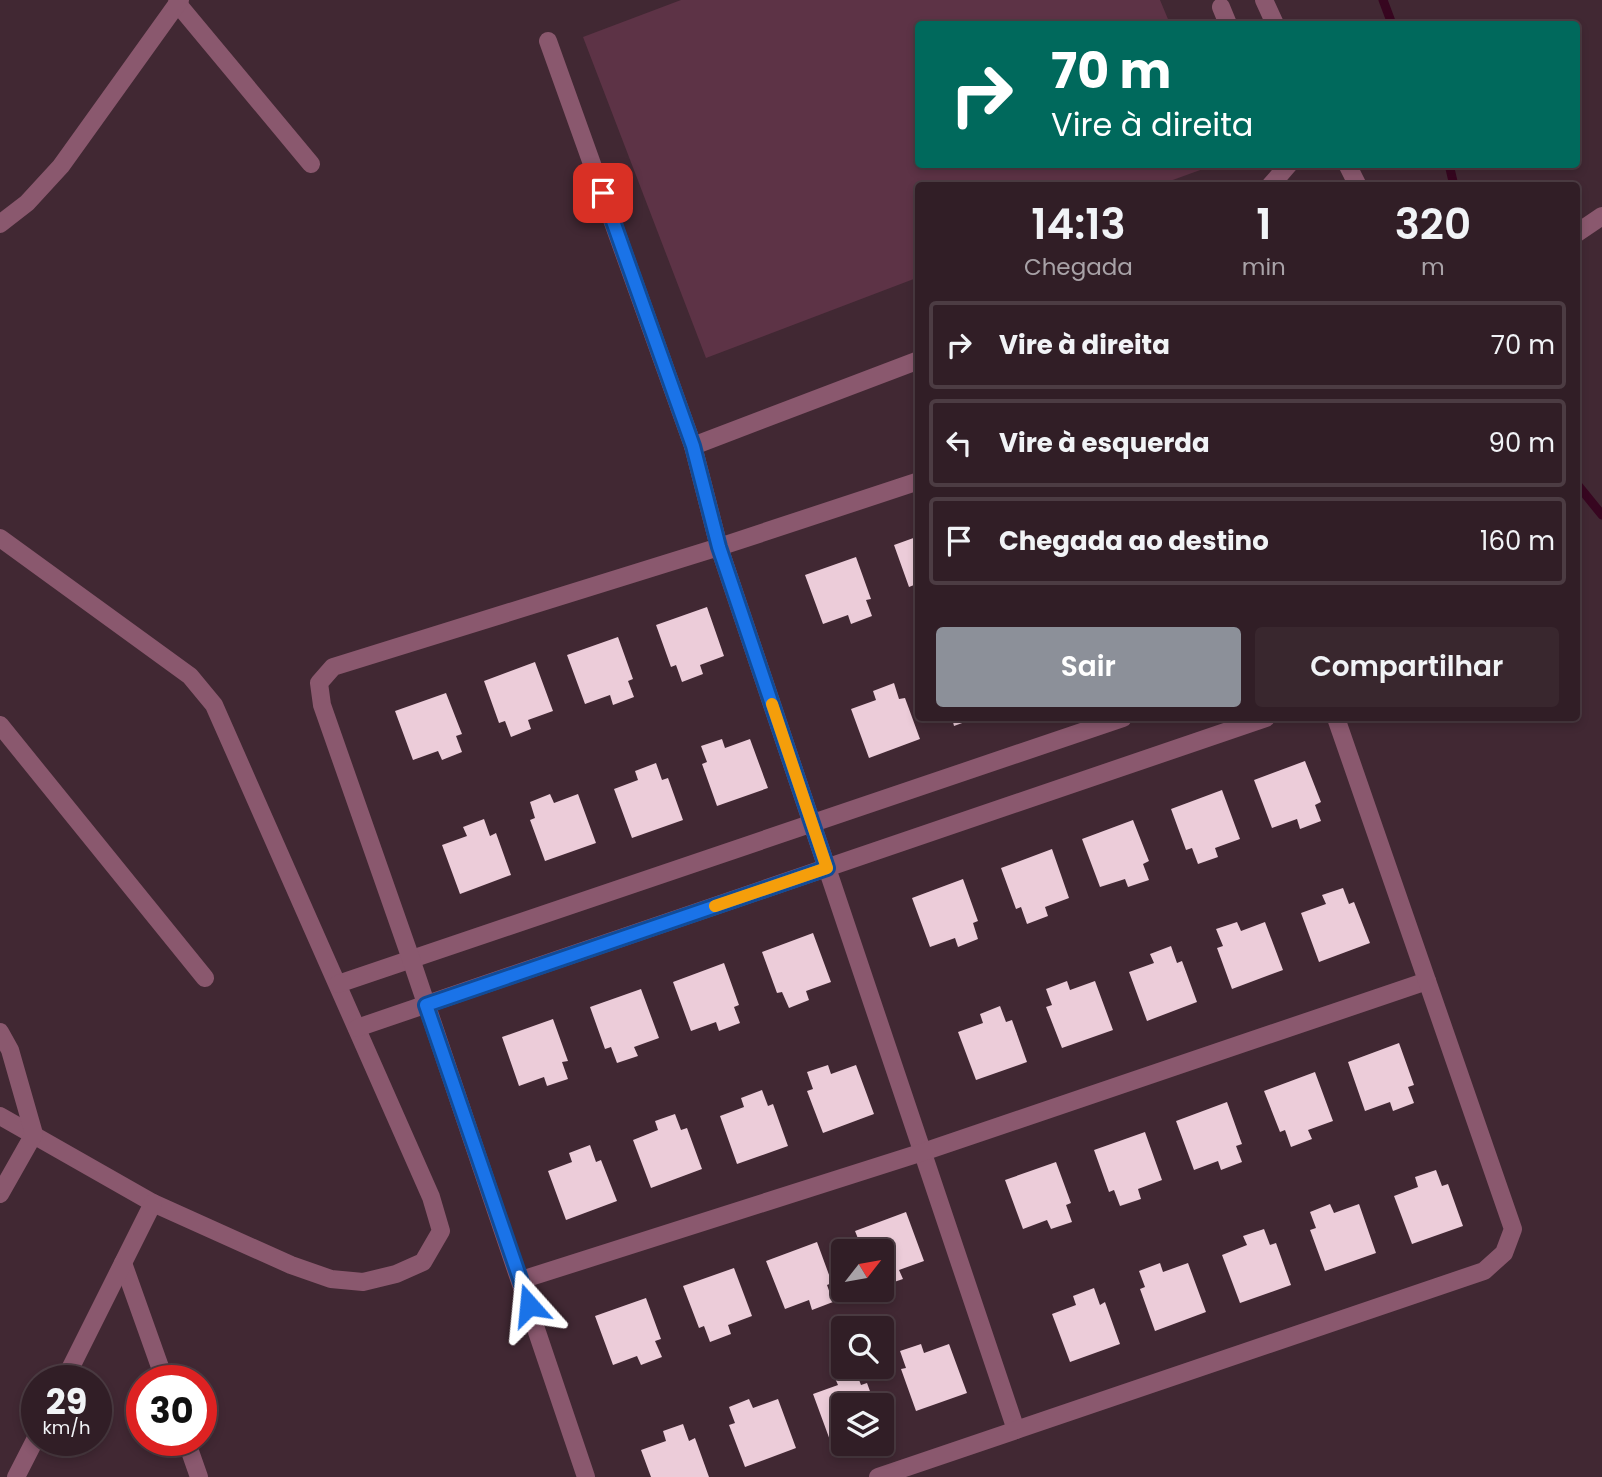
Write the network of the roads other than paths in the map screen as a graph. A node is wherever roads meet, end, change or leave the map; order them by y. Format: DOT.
graph roads {
  1 [pos="1264,0"];
  2 [pos="179,2"];
  3 [pos="1220,7"];
  4 [pos="1227,21"];
  5 [pos="1274,21"];
  6 [pos="548,41"];
  7 [pos="311,164"];
  8 [pos="1286,168"];
  9 [pos="1273,182"];
  10 [pos="1602,216"];
  11 [pos="0,224"];
  12 [pos="1580,231"];
  13 [pos="915,362"];
  14 [pos="693,446"];
  15 [pos="915,482"];
  16 [pos="0,538"];
  17 [pos="719,547"];
  18 [pos="1114,721"];
  19 [pos="1257,721"];
  20 [pos="1337,721"];
  21 [pos="0,725"];
  22 [pos="812,823"];
  23 [pos="827,868"];
  24 [pos="411,959"];
  25 [pos="205,978"];
  26 [pos="1427,981"];
  27 [pos="338,984"];
  28 [pos="426,1005"];
  29 [pos="357,1028"];
  30 [pos="0,1032"];
  31 [pos="0,1116"];
  32 [pos="34,1134"];
  33 [pos="923,1152"];
  34 [pos="0,1194"];
  35 [pos="153,1203"];
  36 [pos="123,1263"];
  37 [pos="521,1280"];
  38 [pos="72,1365"];
  39 [pos="159,1365"];
  40 [pos="1016,1430"];
  41 [pos="27,1456"];
  42 [pos="192,1456"];
  43 [pos="16,1477"];
  44 [pos="199,1477"];
  45 [pos="586,1477"];
  46 [pos="878,1477"];
  1 -- 5 [label="street"];
  2 -- 7 [label="street"];
  2 -- 11 [label="street"];
  3 -- 4 [label="street"];
  6 -- 14 [label="street"];
  8 -- 9 [label="street"];
  10 -- 12 [label="street"];
  13 -- 14 [label="street"];
  14 -- 17 [label="street"];
  15 -- 17 [label="street"];
  16 -- 27 [label="street"];
  17 -- 22 [label="street"];
  17 -- 24 [label="street"];
  18 -- 22 [label="street"];
  19 -- 23 [label="street"];
  20 -- 26 [label="street"];
  21 -- 25 [label="street"];
  22 -- 23 [label="street"];
  22 -- 24 [label="street"];
  23 -- 28 [label="street"];
  23 -- 33 [label="street"];
  24 -- 27 [label="street"];
  24 -- 28 [label="street"];
  26 -- 33 [label="street"];
  26 -- 40 [label="street"];
  27 -- 29 [label="street"];
  28 -- 29 [label="street"];
  28 -- 37 [label="street"];
  29 -- 35 [label="street"];
  30 -- 32 [label="street"];
  31 -- 32 [label="street"];
  32 -- 34 [label="street"];
  32 -- 35 [label="street"];
  33 -- 37 [label="street"];
  33 -- 40 [label="street"];
  35 -- 36 [label="street"];
  36 -- 38 [label="street"];
  36 -- 39 [label="street"];
  37 -- 45 [label="street"];
  40 -- 46 [label="street"];
  41 -- 43 [label="street"];
  42 -- 44 [label="street"];
}
